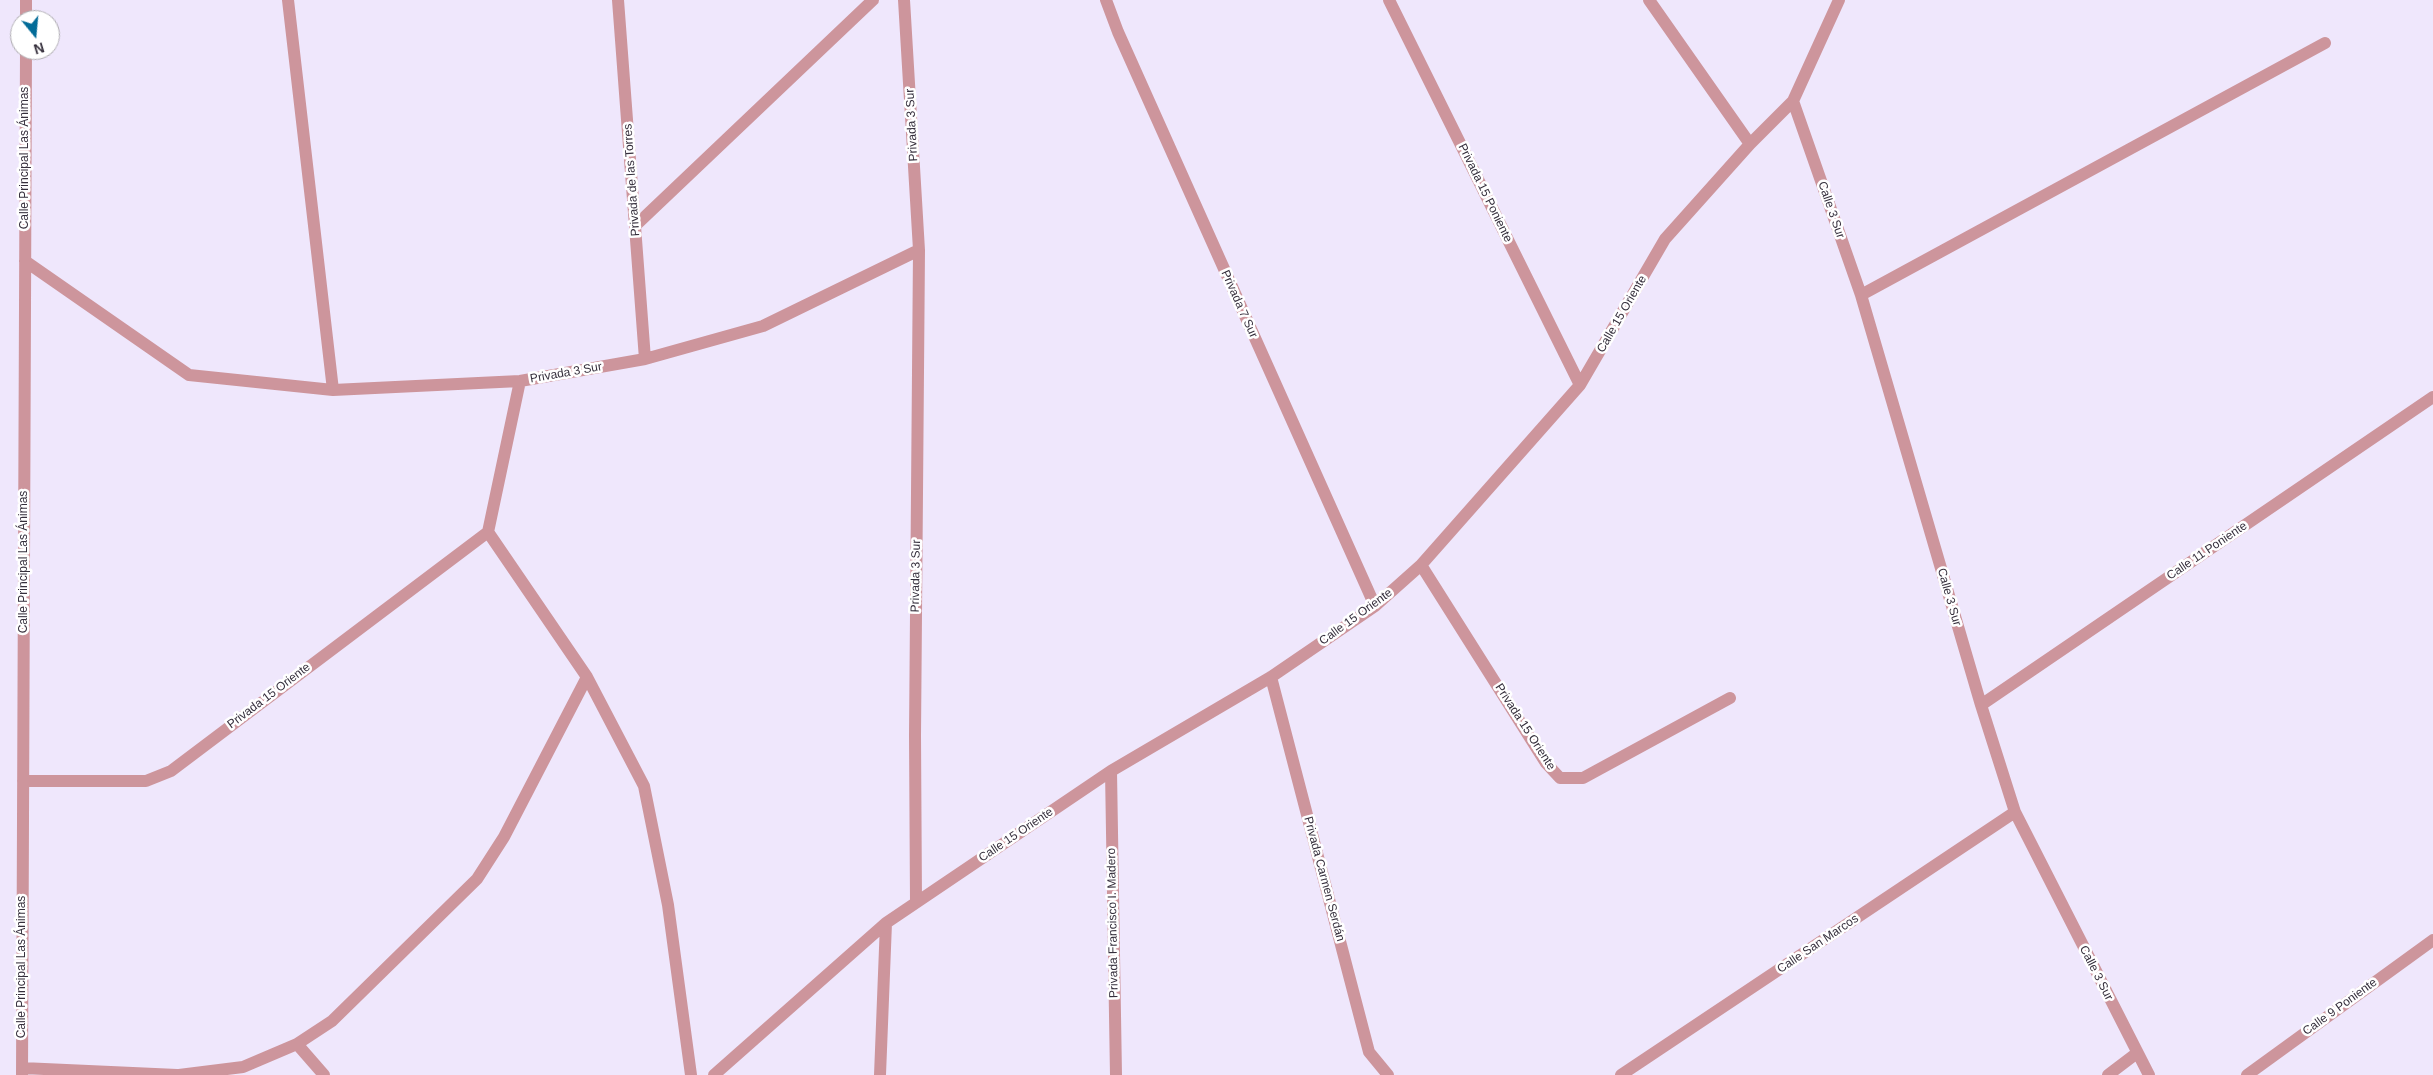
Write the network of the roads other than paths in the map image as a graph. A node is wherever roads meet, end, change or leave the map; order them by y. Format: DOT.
graph roads {
  1 [pos="288,0"];
  2 [pos="618,0"];
  3 [pos="873,0"];
  4 [pos="904,0"];
  5 [pos="1106,0"];
  6 [pos="1389,0"];
  7 [pos="1649,0"];
  8 [pos="1839,0"];
  9 [pos="2325,42"];
  10 [pos="26,60"];
  11 [pos="1793,101"];
  12 [pos="1750,144"];
  13 [pos="635,226"];
  14 [pos="919,250"];
  15 [pos="25,260"];
  16 [pos="1861,295"];
  17 [pos="645,359"];
  18 [pos="520,381"];
  19 [pos="1580,385"];
  20 [pos="333,390"];
  21 [pos="2433,397"];
  22 [pos="488,532"];
  23 [pos="1421,565"];
  24 [pos="1375,606"];
  25 [pos="1271,677"];
  26 [pos="587,678"];
  27 [pos="1730,698"];
  28 [pos="1981,705"];
  29 [pos="1111,771"];
  30 [pos="23,781"];
  31 [pos="2015,812"];
  32 [pos="916,902"];
  33 [pos="886,923"];
  34 [pos="2433,940"];
  35 [pos="297,1044"];
  36 [pos="2136,1053"];
  37 [pos="22,1072"];
  38 [pos="178,1075"];
  39 [pos="324,1075"];
  40 [pos="691,1075"];
  41 [pos="714,1075"];
  42 [pos="880,1075"];
  43 [pos="1116,1075"];
  44 [pos="1388,1075"];
  45 [pos="1621,1075"];
  46 [pos="2108,1075"];
  47 [pos="2149,1075"];
  48 [pos="2247,1075"];
  1 -- 20 [label="street"];
  2 -- 13 [label="street, Privada de las Torres"];
  3 -- 13 [label="street"];
  4 -- 14 [label="street, Privada 3 Sur"];
  5 -- 24 [label="street, Privada 7 Sur"];
  6 -- 19 [label="street, Privada 15 Poniente"];
  7 -- 12 [label="street"];
  8 -- 11 [label="street, Calle 15 Oriente"];
  9 -- 16 [label="street"];
  10 -- 15 [label="street, Calle Principal Las Ánimas"];
  11 -- 12 [label="street, Calle 15 Oriente"];
  11 -- 16 [label="street, Calle 3 Sur"];
  12 -- 19 [label="street, Calle 15 Oriente"];
  13 -- 17 [label="street, Privada de las Torres"];
  14 -- 17 [label="street, Privada 3 Sur"];
  14 -- 32 [label="street, Privada 3 Sur"];
  15 -- 20 [label="street, Privada 3 Sur"];
  15 -- 30 [label="street, Calle Principal Las Ánimas"];
  16 -- 28 [label="street, Calle 3 Sur"];
  17 -- 18 [label="street, Privada 3 Sur"];
  18 -- 20 [label="street, Privada 3 Sur"];
  18 -- 22 [label="street"];
  19 -- 23 [label="street, Calle 15 Oriente"];
  21 -- 28 [label="street, Calle 11 Poniente"];
  22 -- 26 [label="street"];
  22 -- 30 [label="street, Privada 15 Oriente"];
  23 -- 24 [label="street, Calle 15 Oriente"];
  23 -- 27 [label="street, Privada 15 Oriente"];
  24 -- 25 [label="street, Calle 15 Oriente"];
  25 -- 29 [label="street, Calle 15 Oriente"];
  25 -- 44 [label="street, Privada Carmen Serdán"];
  26 -- 35 [label="street"];
  26 -- 40 [label="street"];
  28 -- 31 [label="street, Calle 3 Sur"];
  29 -- 32 [label="street, Calle 15 Oriente"];
  29 -- 43 [label="street, Privada Francisco I. Madero"];
  30 -- 37 [label="street, Calle Principal Las Ánimas"];
  31 -- 36 [label="street, Calle 3 Sur"];
  31 -- 45 [label="street, Calle San Marcos"];
  32 -- 33 [label="street, Calle 15 Oriente"];
  33 -- 41 [label="street, Calle 15 Oriente"];
  33 -- 42 [label="street"];
  34 -- 48 [label="street, Calle 9 Poniente"];
  35 -- 38 [label="street"];
  35 -- 39 [label="street"];
  36 -- 46 [label="street"];
  36 -- 47 [label="street, Calle 3 Sur"];
  37 -- 38 [label="street"];
}
